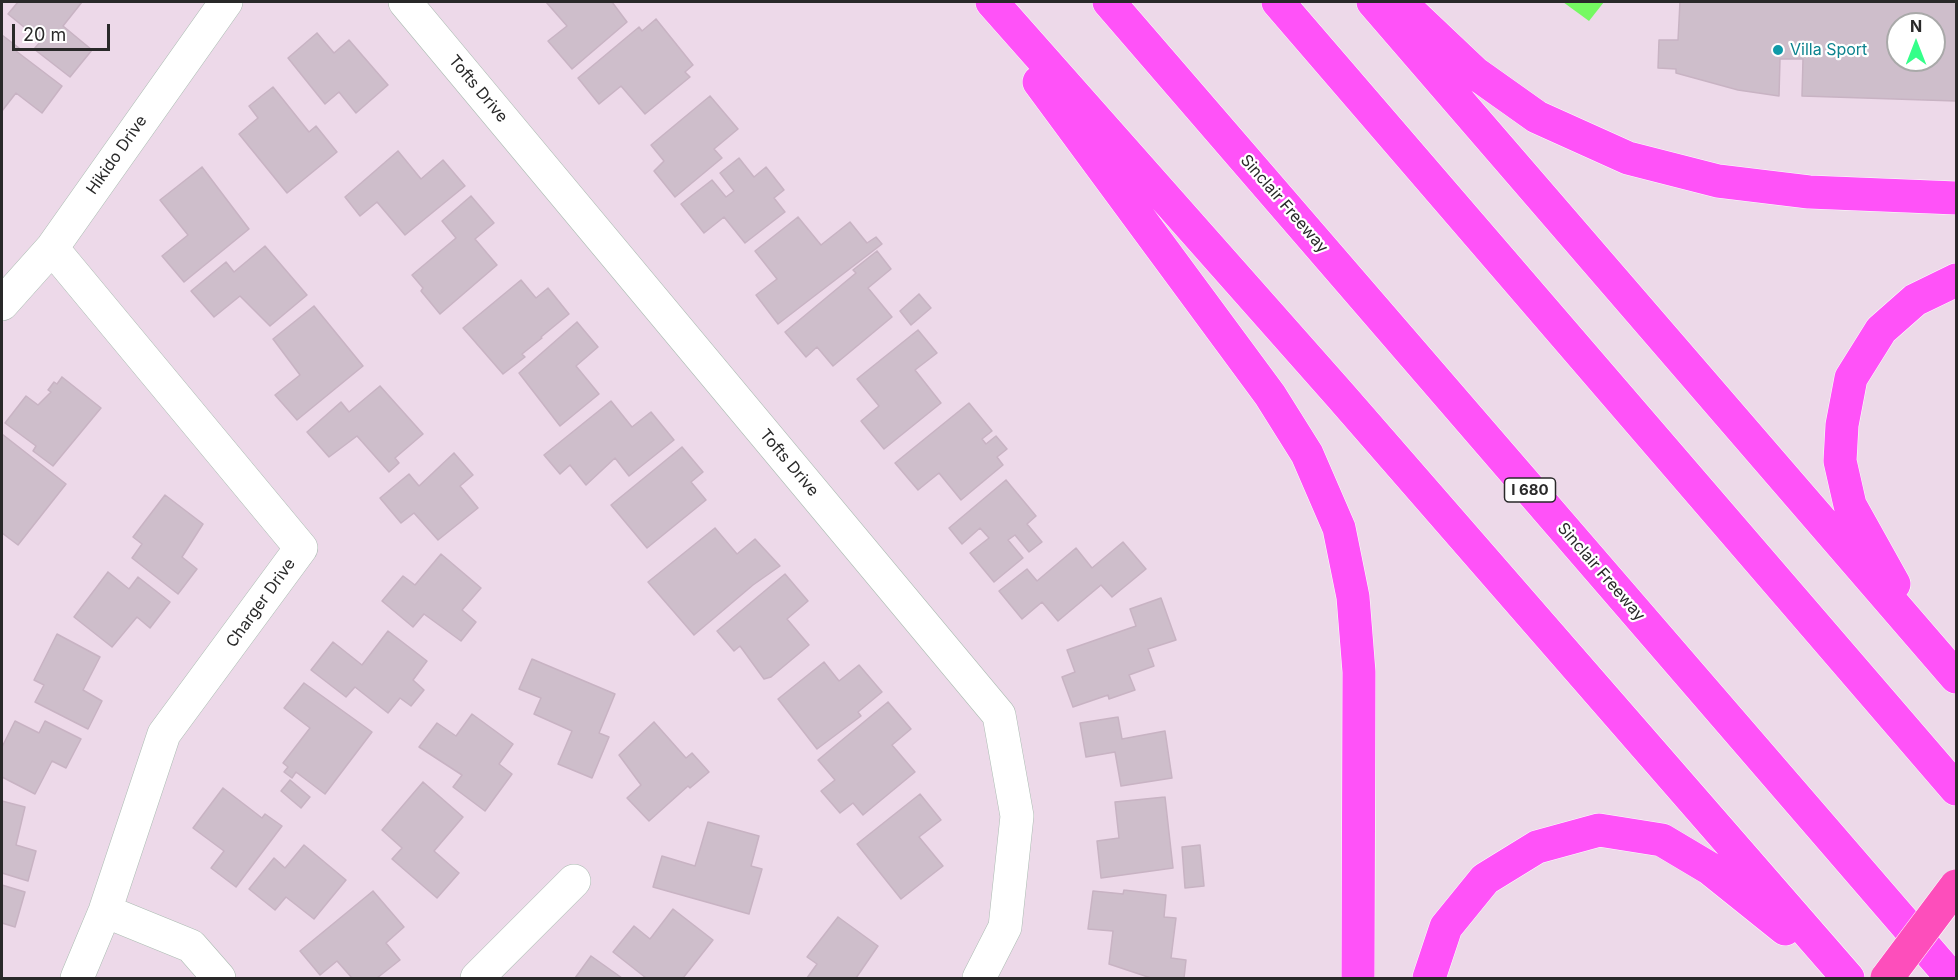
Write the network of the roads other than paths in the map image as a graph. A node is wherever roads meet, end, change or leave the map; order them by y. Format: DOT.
graph roads {
  1 [pos="226,2"];
  2 [pos="405,2"];
  3 [pos="978,2"];
  4 [pos="992,2"];
  5 [pos="1109,2"];
  6 [pos="1278,2"];
  7 [pos="1373,2"];
  8 [pos="1400,2"];
  9 [pos="1956,198"];
  10 [pos="52,248"];
  11 [pos="1956,280"];
  12 [pos="2,304"];
  13 [pos="1929,646"];
  14 [pos="1956,677"];
  15 [pos="1956,789"];
  16 [pos="574,881"];
  17 [pos="1956,886"];
  18 [pos="105,911"];
  19 [pos="77,978"];
  20 [pos="219,978"];
  21 [pos="477,978"];
  22 [pos="979,978"];
  23 [pos="1358,978"];
  24 [pos="1429,978"];
  25 [pos="1847,978"];
  26 [pos="1887,978"];
  27 [pos="1952,978"];
  1 -- 10 [label="street, Hikido Drive"];
  2 -- 22 [label="street, Tofts Drive"];
  3 -- 23 [label="highway"];
  4 -- 25 [label="highway"];
  5 -- 27 [label="highway, Sinclair Freeway / I 680"];
  6 -- 15 [label="highway"];
  7 -- 13 [label="highway"];
  8 -- 9 [label="highway"];
  10 -- 12 [label="street, Hikido Drive"];
  10 -- 18 [label="street, Charger Drive"];
  11 -- 13 [label="highway"];
  13 -- 14 [label="highway"];
  16 -- 21 [label="street"];
  17 -- 26 [label="main road, bridge"];
  18 -- 19 [label="street, Charger Drive"];
  18 -- 20 [label="street"];
  24 -- 25 [label="highway"];
}
